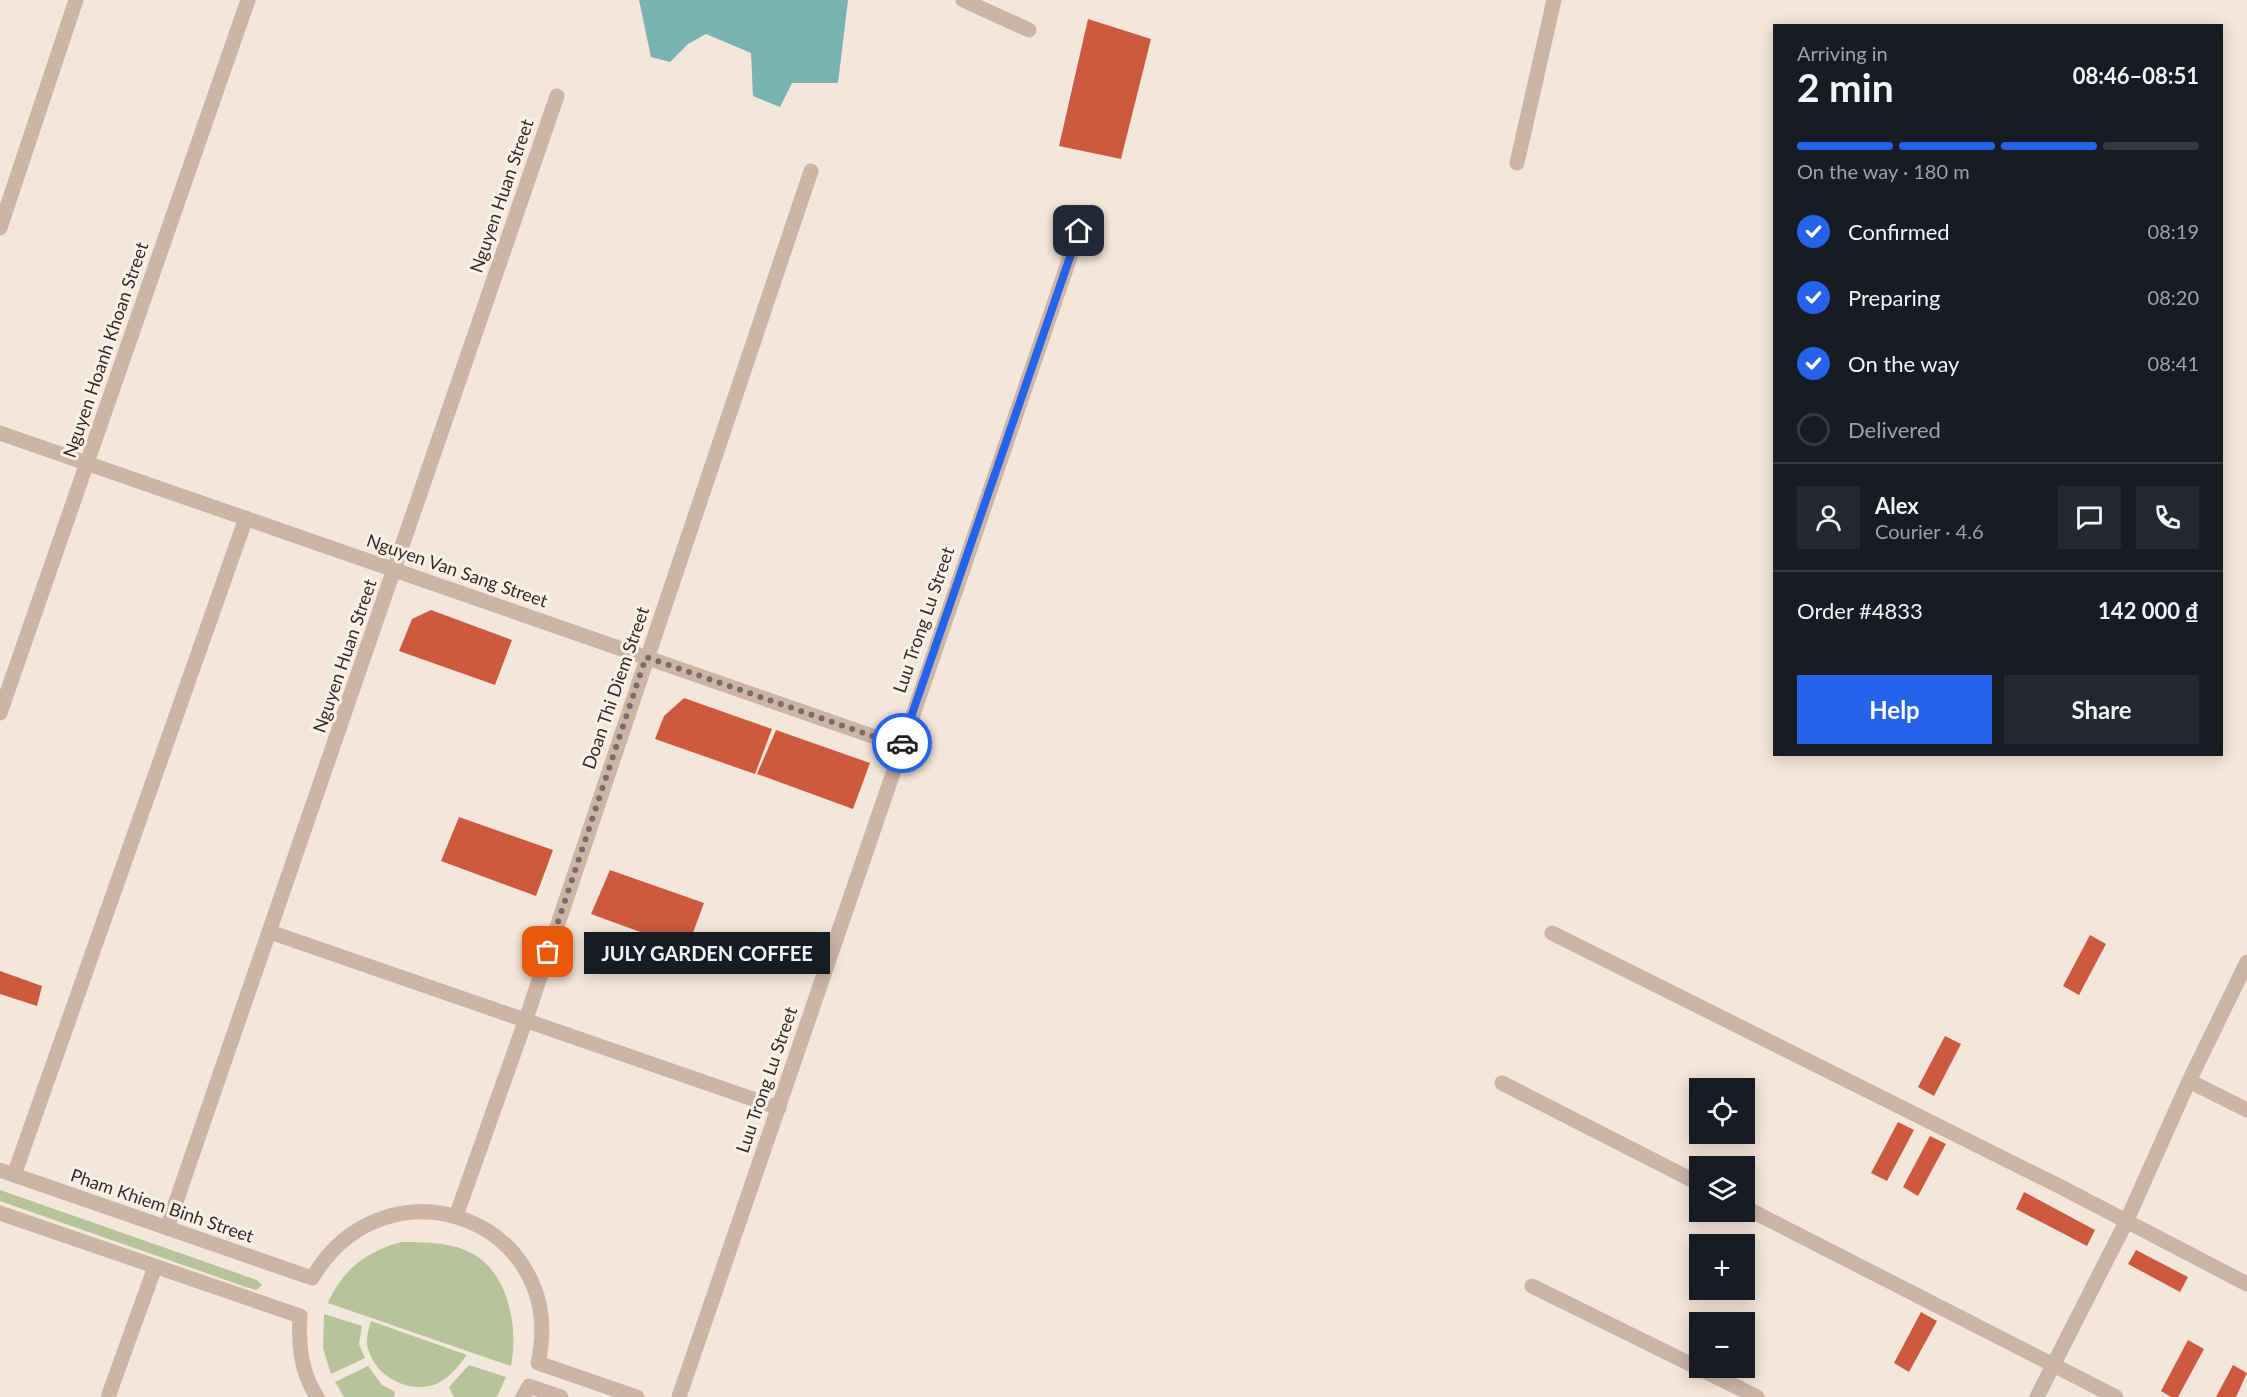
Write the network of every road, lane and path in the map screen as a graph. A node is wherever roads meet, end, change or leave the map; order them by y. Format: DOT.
graph roads {
  1 [pos="75,0"];
  2 [pos="248,0"];
  3 [pos="963,0"];
  4 [pos="1554,0"];
  5 [pos="1029,30"];
  6 [pos="557,96"];
  7 [pos="1517,163"];
  8 [pos="811,171"];
  9 [pos="0,228"];
  10 [pos="1079,231"];
  11 [pos="0,433"];
  12 [pos="87,463"];
  13 [pos="246,518"];
  14 [pos="395,570"];
  15 [pos="646,657"];
  16 [pos="0,713"];
  17 [pos="901,746"];
  18 [pos="270,932"];
  19 [pos="1552,933"];
  20 [pos="2247,962"];
  21 [pos="526,1020"];
  22 [pos="2189,1081"];
  23 [pos="1502,1083"];
  24 [pos="779,1108"];
  25 [pos="2247,1110"];
  26 [pos="7,1172"];
  27 [pos="1689,1178"];
  28 [pos="1755,1213"];
  29 [pos="0,1214"];
  30 [pos="456,1216"];
  31 [pos="2126,1222"];
  32 [pos="167,1228"];
  33 [pos="155,1267"];
  34 [pos="2247,1284"];
  35 [pos="1532,1286"];
  36 [pos="2054,1365"];
  37 [pos="526,1391"];
  38 [pos="108,1397"];
  39 [pos="317,1397"];
  40 [pos="561,1397"];
  41 [pos="637,1397"];
  42 [pos="679,1397"];
  43 [pos="1757,1397"];
  44 [pos="2037,1397"];
  45 [pos="2116,1397"];
  1 -- 9 [label="street"];
  2 -- 12 [label="street, Nguyen Hoanh Khoan Street"];
  3 -- 5 [label="street"];
  4 -- 7 [label="street"];
  6 -- 14 [label="street, Nguyen Huan Street"];
  8 -- 15 [label="street, Doan Thi Diem Street"];
  10 -- 17 [label="street, Luu Trong Lu Street"];
  11 -- 12 [label="street, Nguyen Van Sang Street"];
  12 -- 13 [label="street, Nguyen Van Sang Street"];
  12 -- 16 [label="street, Nguyen Hoanh Khoan Street"];
  13 -- 14 [label="street, Nguyen Van Sang Street"];
  13 -- 26 [label="street"];
  14 -- 15 [label="street, Nguyen Van Sang Street"];
  14 -- 18 [label="street, Nguyen Huan Street"];
  15 -- 17 [label="street, Nguyen Van Sang Street"];
  15 -- 21 [label="street, Doan Thi Diem Street"];
  17 -- 24 [label="street, Luu Trong Lu Street"];
  18 -- 21 [label="street"];
  18 -- 32 [label="street, Nguyen Huan Street"];
  19 -- 31 [label="street"];
  20 -- 22 [label="street"];
  21 -- 24 [label="street"];
  21 -- 30 [label="street, Doan Thi Diem Street"];
  22 -- 25 [label="street"];
  22 -- 31 [label="street"];
  23 -- 27 [label="street"];
  24 -- 42 [label="street, Luu Trong Lu Street"];
  26 -- 32 [label="street, Pham Khiem Binh Street"];
  28 -- 36 [label="street"];
  29 -- 33 [label="street"];
  30 -- 32 [label="street, Pham Khiem Binh Street"];
  30 -- 41 [label="street"];
  31 -- 34 [label="street"];
  31 -- 36 [label="street"];
  33 -- 38 [label="street"];
  33 -- 39 [label="street"];
  35 -- 43 [label="street"];
  36 -- 44 [label="street"];
  36 -- 45 [label="street"];
  37 -- 40 [label="street"];
}
